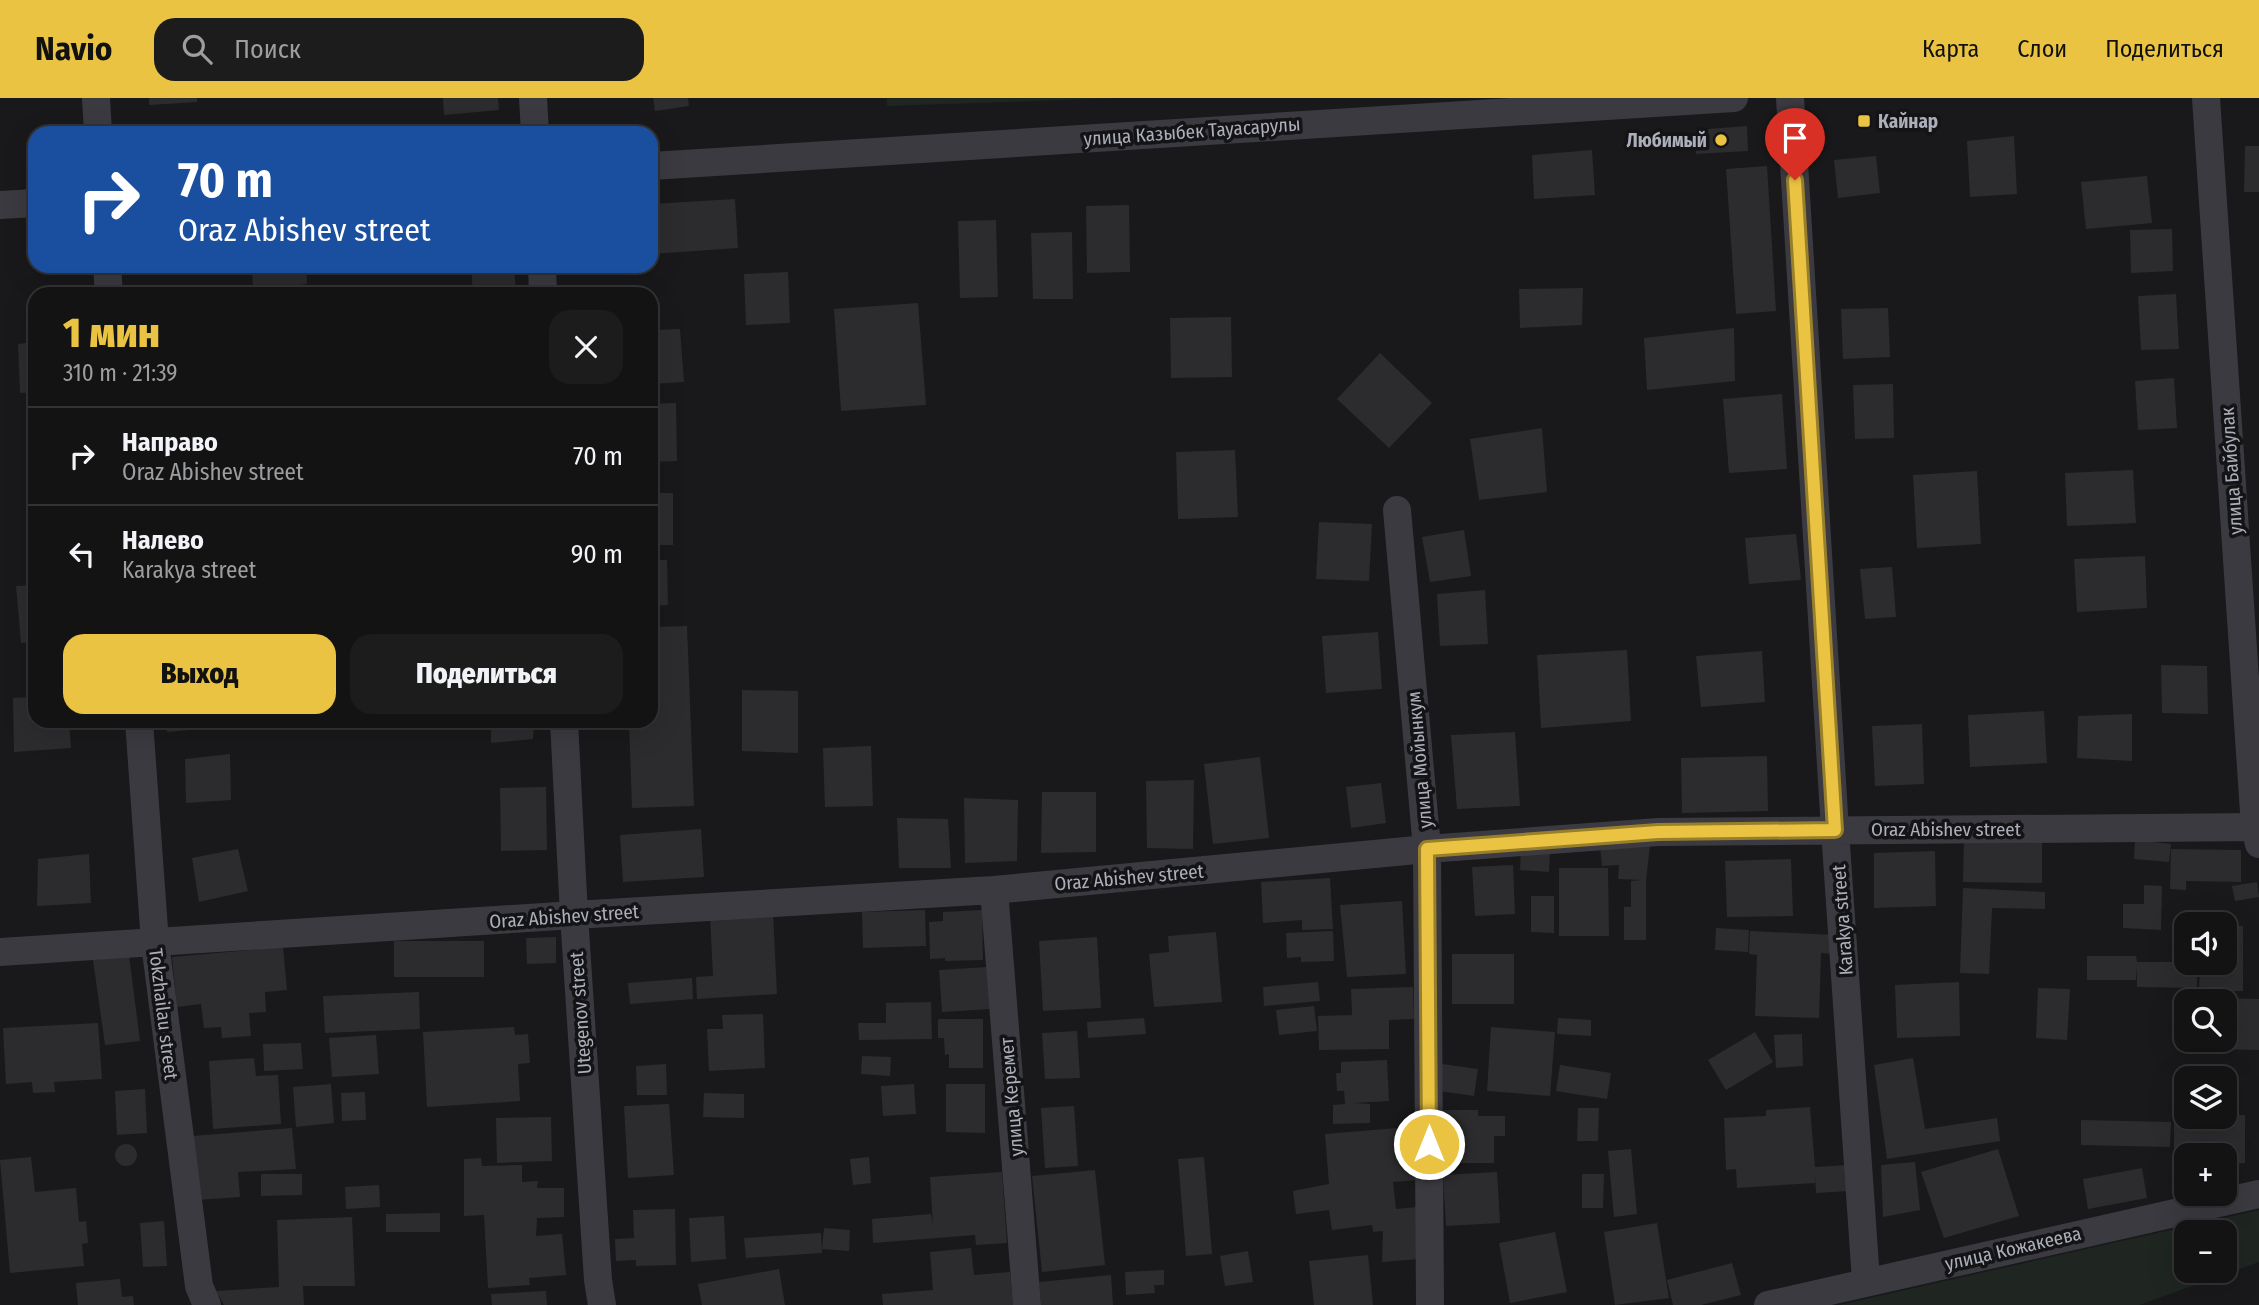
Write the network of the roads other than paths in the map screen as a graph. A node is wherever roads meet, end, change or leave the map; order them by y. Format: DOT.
graph roads {
  1 [pos="96,98"];
  2 [pos="533,98"];
  3 [pos="1734,98"];
  4 [pos="1790,98"];
  5 [pos="2206,98"];
  6 [pos="1356,109"];
  7 [pos="98,126"];
  8 [pos="535,126"];
  9 [pos="658,165"];
  10 [pos="28,203"];
  11 [pos="0,205"];
  12 [pos="1398,510"];
  13 [pos="140,728"];
  14 [pos="564,728"];
  15 [pos="1835,830"];
  16 [pos="2258,833"];
  17 [pos="1427,849"];
  18 [pos="994,890"];
  19 [pos="574,915"];
  20 [pos="155,943"];
  21 [pos="0,952"];
  22 [pos="2259,1194"];
  23 [pos="1866,1281"];
  24 [pos="207,1305"];
  25 [pos="602,1305"];
  26 [pos="1027,1305"];
  27 [pos="1430,1305"];
  28 [pos="1768,1305"];
  1 -- 7 [label="street"];
  2 -- 8 [label="street"];
  3 -- 6 [label="street, улица Казыбек Тауасарулы"];
  4 -- 15 [label="street, Karakya street"];
  5 -- 16 [label="street, улица Байбулак"];
  6 -- 9 [label="street, улица Казыбек Тауасарулы"];
  10 -- 11 [label="street"];
  12 -- 17 [label="street, улица Мойынкум"];
  13 -- 20 [label="street, Tokzhailau street"];
  14 -- 19 [label="street, Utegenov street"];
  15 -- 16 [label="street, Oraz Abishev street"];
  15 -- 17 [label="street, Oraz Abishev street"];
  15 -- 23 [label="street, Karakya street"];
  17 -- 18 [label="street, Oraz Abishev street"];
  17 -- 27 [label="street, улица Мойынкум"];
  18 -- 19 [label="street, Oraz Abishev street"];
  18 -- 26 [label="street, улица Керемет"];
  19 -- 20 [label="street, Oraz Abishev street"];
  19 -- 25 [label="street, Utegenov street"];
  20 -- 21 [label="street, Oraz Abishev street"];
  20 -- 24 [label="street, Tokzhailau street"];
  22 -- 23 [label="street, улица Кожакеева"];
  23 -- 28 [label="street, улица Кожакеева"];
}
